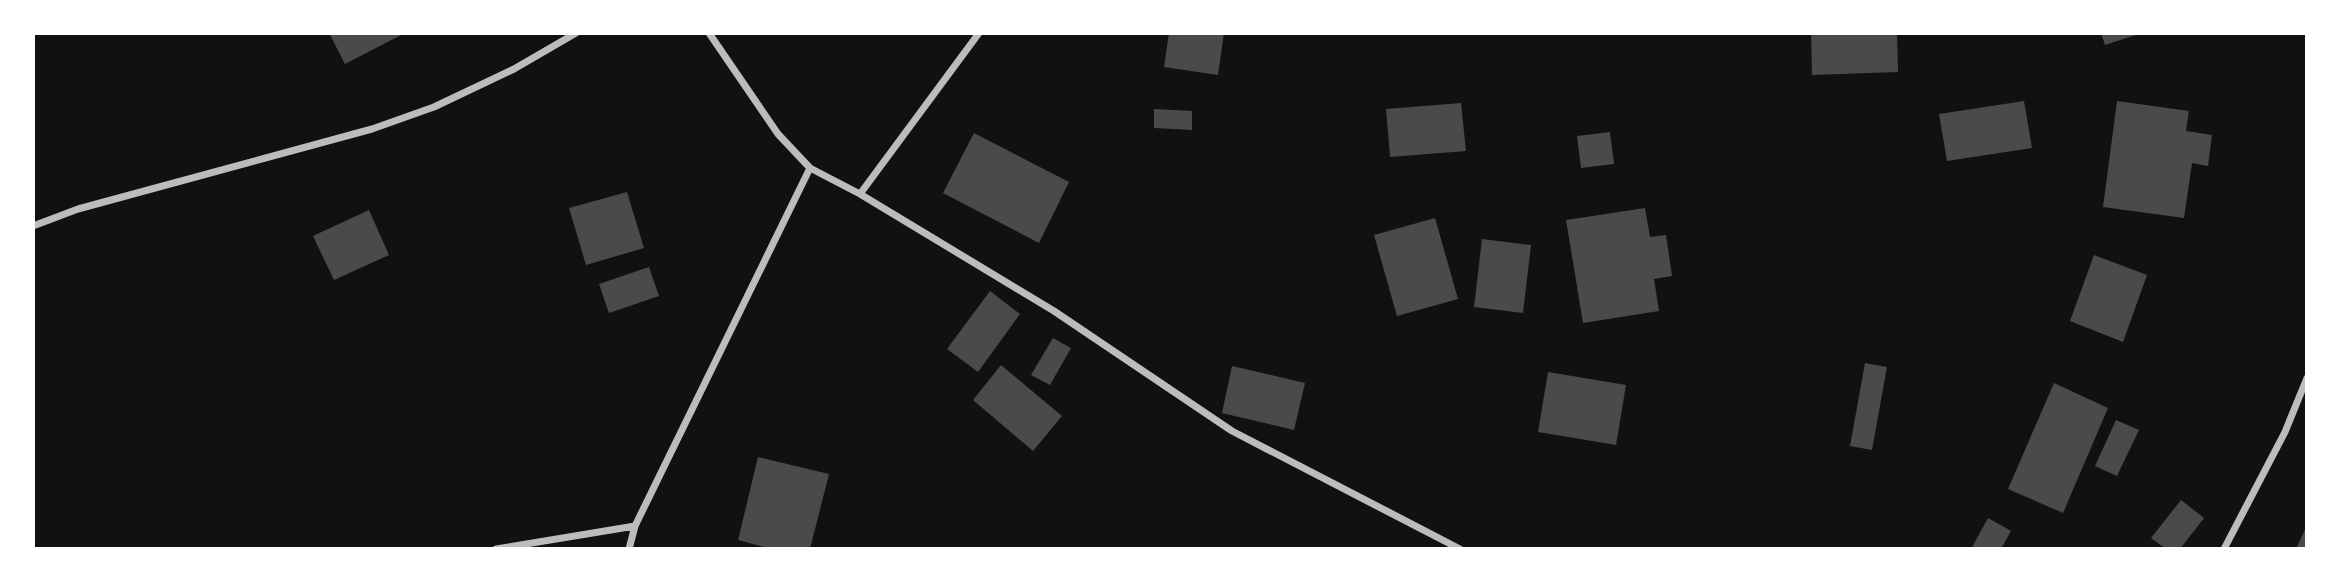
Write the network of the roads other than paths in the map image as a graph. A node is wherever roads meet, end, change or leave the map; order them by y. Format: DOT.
graph roads {
  1 [pos="576,33"];
  2 [pos="709,33"];
  3 [pos="979,33"];
  4 [pos="810,168"];
  5 [pos="860,194"];
  6 [pos="33,226"];
  7 [pos="2307,378"];
  8 [pos="635,526"];
  9 [pos="496,549"];
  10 [pos="629,549"];
  11 [pos="1461,549"];
  12 [pos="2224,549"];
  1 -- 6 [label="street"];
  2 -- 4 [label="street"];
  3 -- 5 [label="street"];
  4 -- 5 [label="street"];
  4 -- 8 [label="street"];
  5 -- 11 [label="street"];
  7 -- 12 [label="street"];
  8 -- 9 [label="street"];
  8 -- 10 [label="street"];
}
